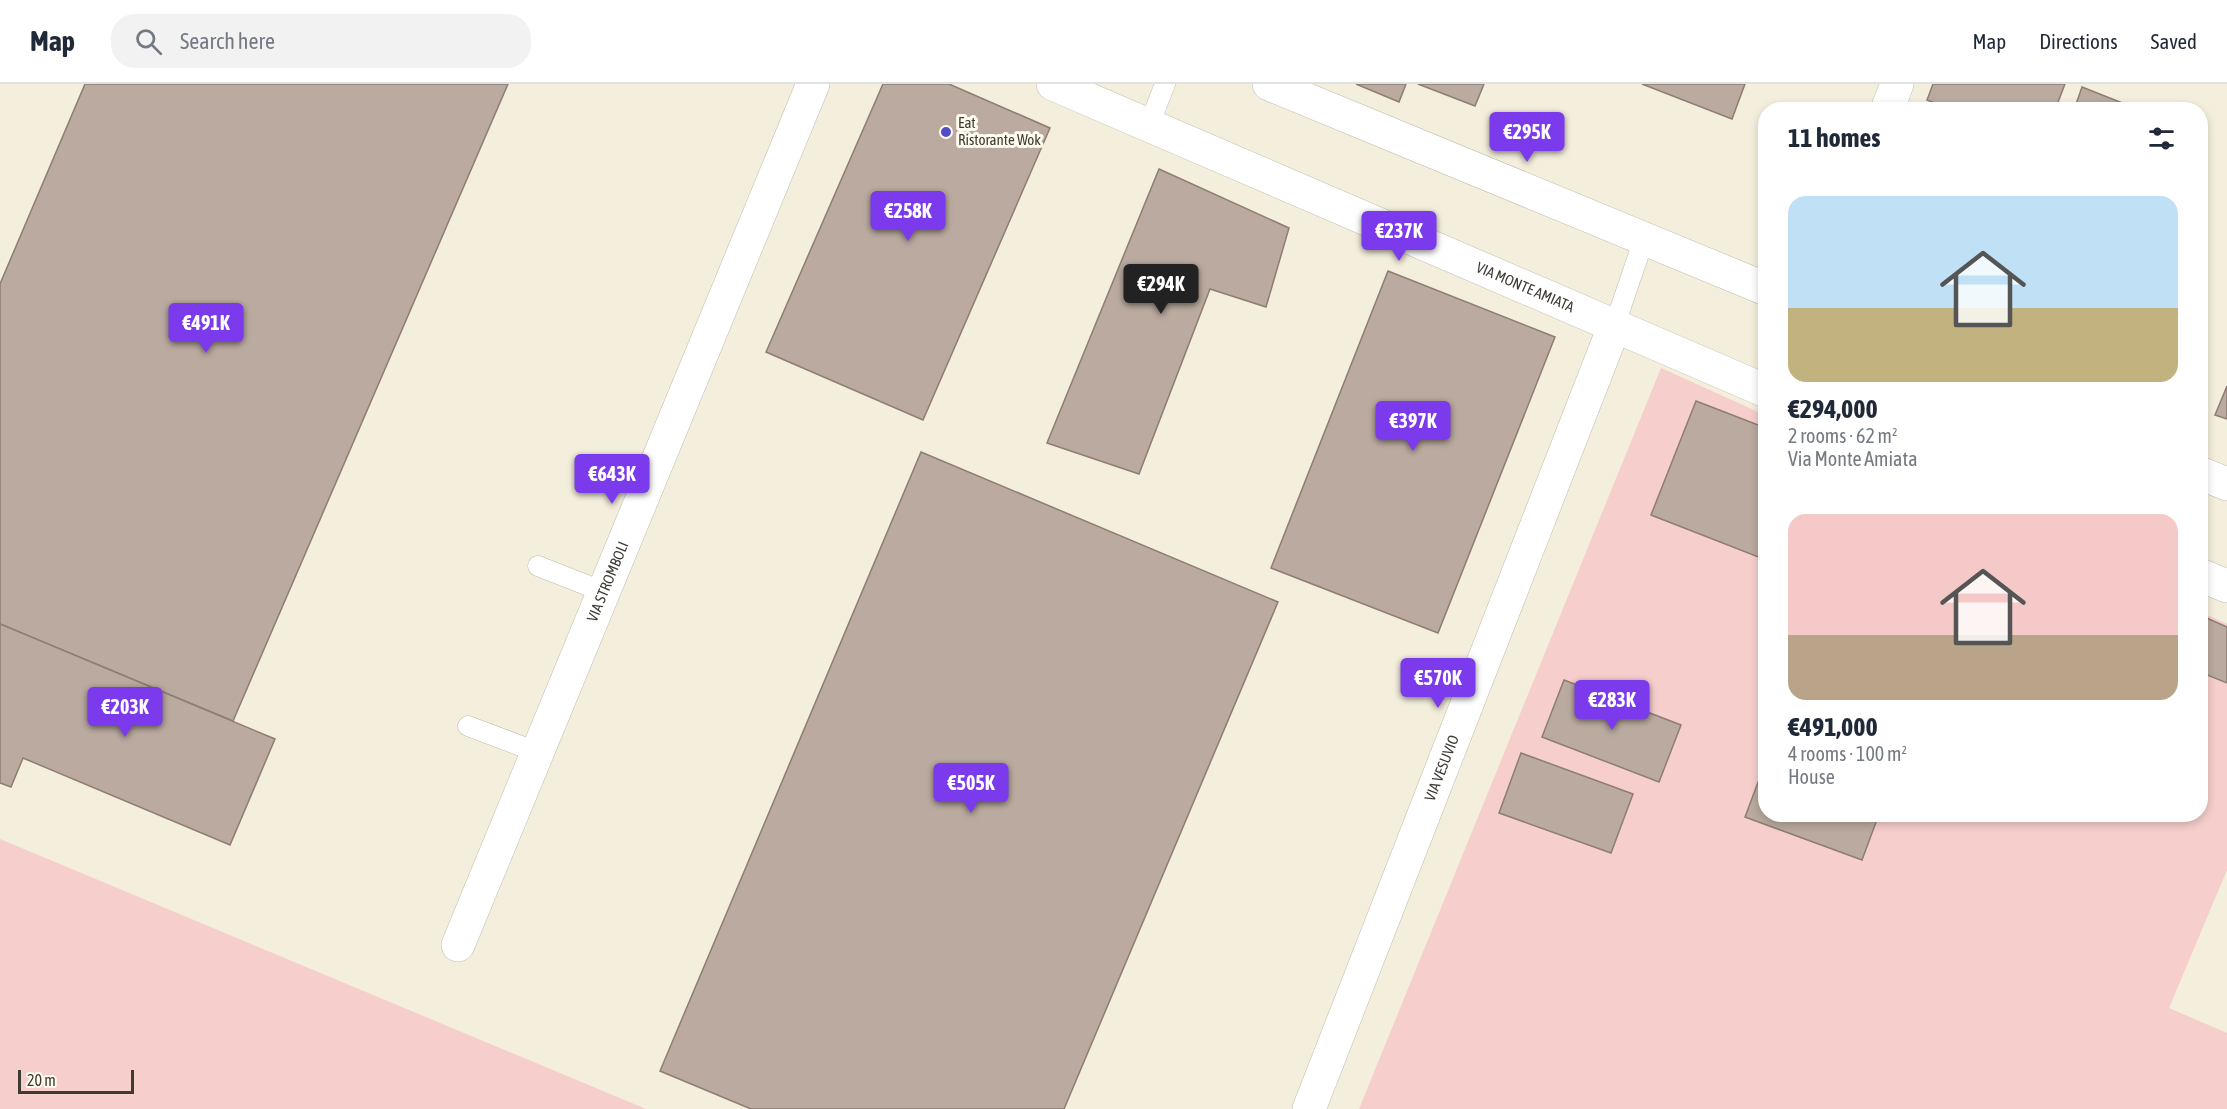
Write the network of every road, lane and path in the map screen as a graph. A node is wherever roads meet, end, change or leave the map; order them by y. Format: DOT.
graph roads {
  1 [pos="813,84"];
  2 [pos="1053,84"];
  3 [pos="1165,84"];
  4 [pos="1269,84"];
  5 [pos="1897,84"];
  6 [pos="1890,102"];
  7 [pos="1149,125"];
  8 [pos="1644,239"];
  9 [pos="1758,286"];
  10 [pos="1614,327"];
  11 [pos="1758,388"];
  12 [pos="2208,476"];
  13 [pos="2227,484"];
  14 [pos="538,566"];
  15 [pos="2208,578"];
  16 [pos="2227,586"];
  17 [pos="604,592"];
  18 [pos="468,726"];
  19 [pos="537,752"];
  20 [pos="458,945"];
  21 [pos="1309,1109"];
  1 -- 17 [label="street, VIA STROMBOLI"];
  2 -- 7 [label="street, VIA MONTE AMIATA"];
  3 -- 7 [label="lane"];
  4 -- 8 [label="street"];
  5 -- 6 [label="street"];
  7 -- 10 [label="street, VIA MONTE AMIATA"];
  8 -- 9 [label="street"];
  8 -- 10 [label="lane"];
  10 -- 11 [label="street, VIA MONTE AMIATA"];
  10 -- 21 [label="street, VIA VESUVIO"];
  12 -- 13 [label="street"];
  14 -- 17 [label="lane"];
  15 -- 16 [label="street"];
  17 -- 19 [label="street, VIA STROMBOLI"];
  18 -- 19 [label="lane"];
  19 -- 20 [label="street, VIA STROMBOLI"];
}
